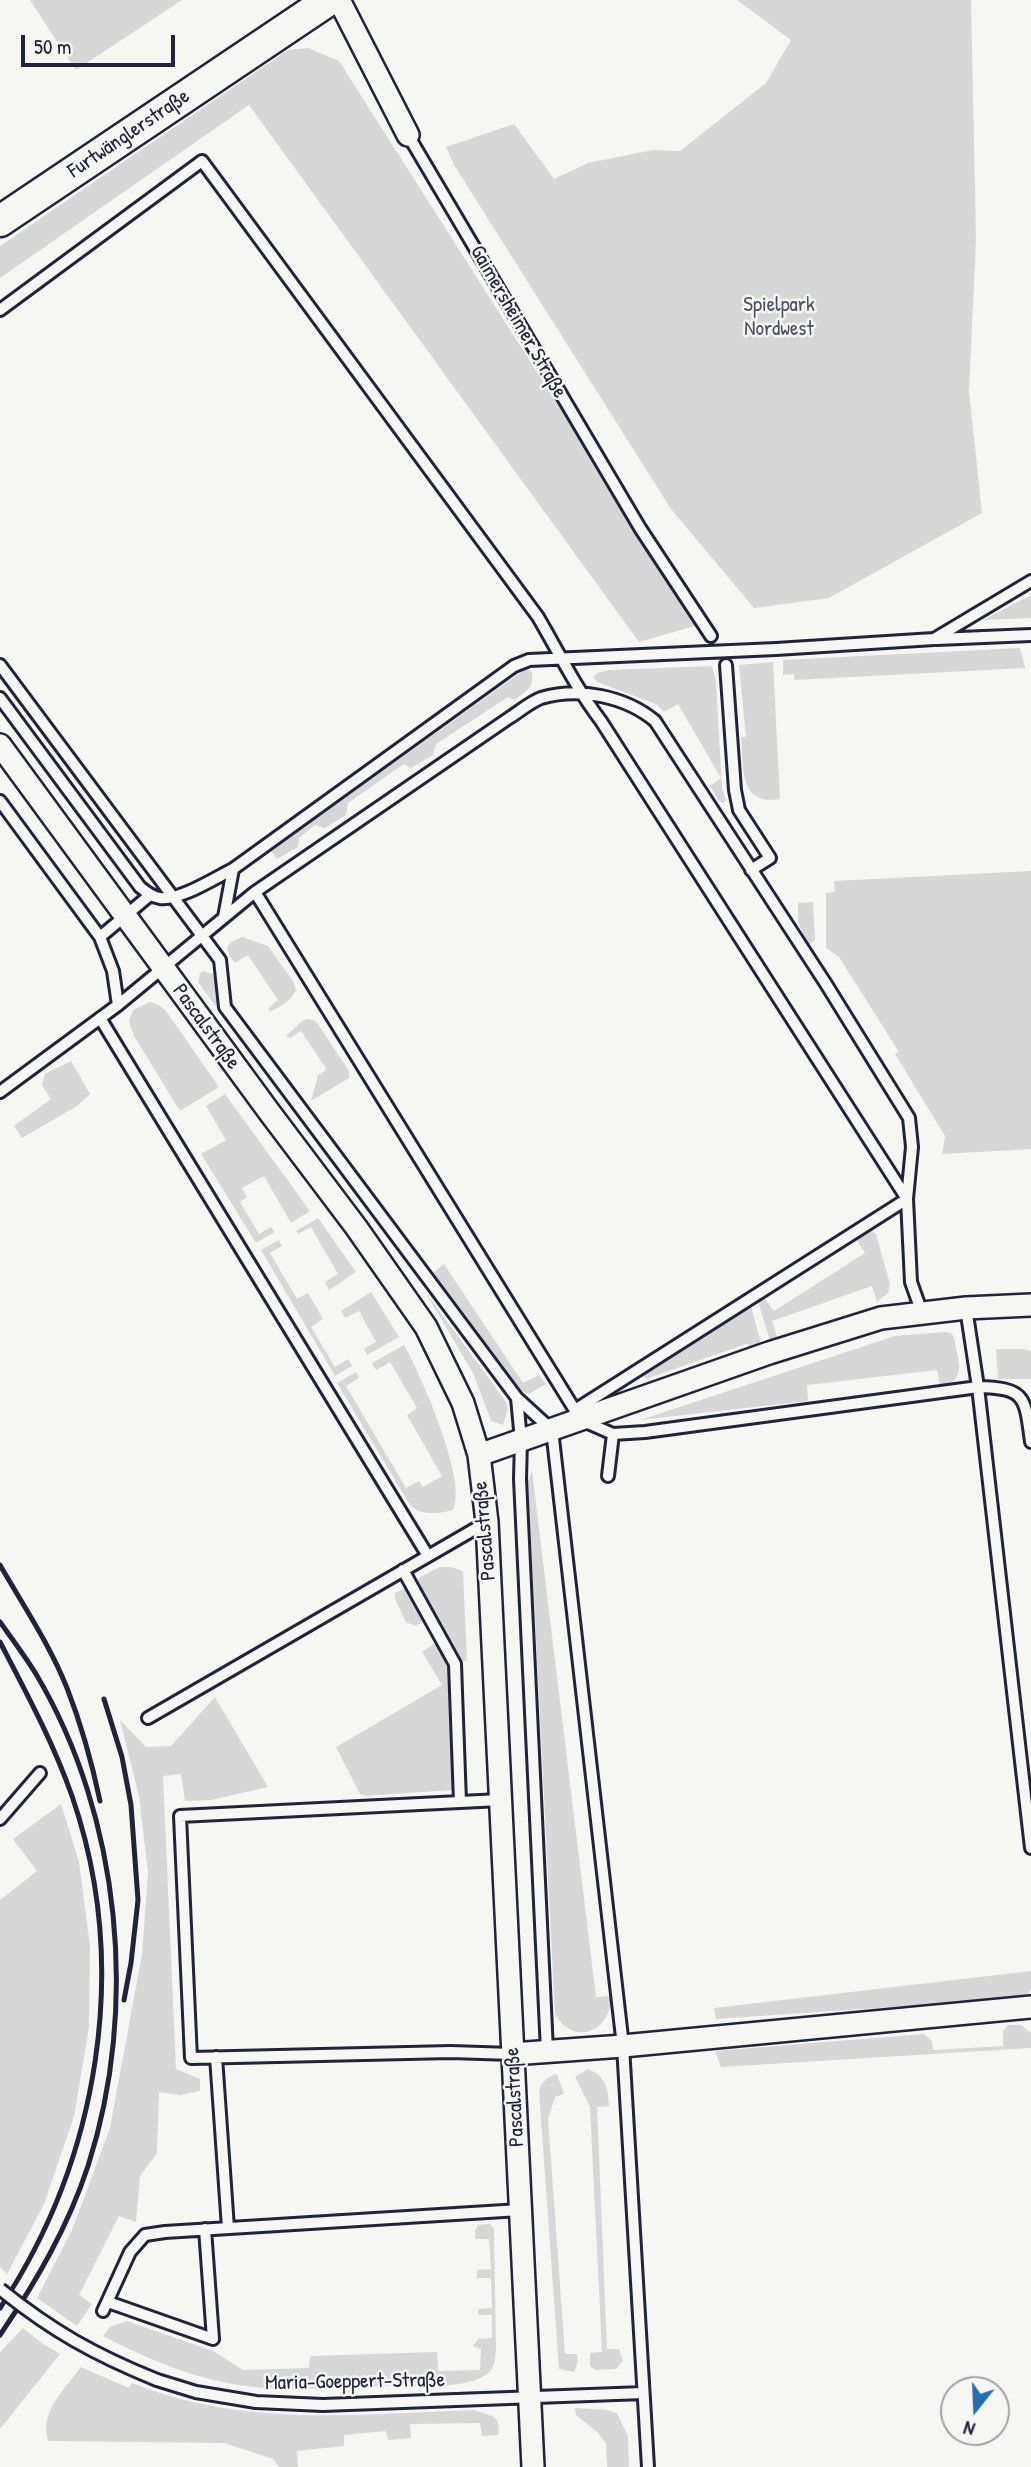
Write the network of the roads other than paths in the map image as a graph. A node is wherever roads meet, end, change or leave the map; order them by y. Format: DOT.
graph roads {
  1 [pos="329,0"];
  2 [pos="340,0"];
  3 [pos="408,135"];
  4 [pos="0,221"];
  5 [pos="0,310"];
  6 [pos="1031,581"];
  7 [pos="1031,635"];
  8 [pos="711,636"];
  9 [pos="934,639"];
  10 [pos="563,659"];
  11 [pos="0,665"];
  12 [pos="726,665"];
  13 [pos="579,692"];
  14 [pos="0,698"];
  15 [pos="0,745"];
  16 [pos="0,801"];
  17 [pos="739,810"];
  18 [pos="720,820"];
  19 [pos="233,869"];
  20 [pos="751,870"];
  21 [pos="255,892"];
  22 [pos="150,895"];
  23 [pos="174,897"];
  24 [pos="125,916"];
  25 [pos="224,917"];
  26 [pos="202,935"];
  27 [pos="100,937"];
  28 [pos="163,967"];
  29 [pos="118,1005"];
  30 [pos="100,1018"];
  31 [pos="0,1092"];
  32 [pos="907,1199"];
  33 [pos="1031,1305"];
  34 [pos="966,1308"];
  35 [pos="922,1313"];
  36 [pos="978,1388"];
  37 [pos="517,1398"];
  38 [pos="578,1415"];
  39 [pos="552,1430"];
  40 [pos="613,1434"];
  41 [pos="521,1440"];
  42 [pos="1031,1442"];
  43 [pos="479,1455"];
  44 [pos="607,1476"];
  45 [pos="487,1522"];
  46 [pos="428,1556"];
  47 [pos="403,1570"];
  48 [pos="148,1718"];
  49 [pos="40,1773"];
  50 [pos="500,1800"];
  51 [pos="460,1802"];
  52 [pos="0,1819"];
  53 [pos="1031,1848"];
  54 [pos="1031,2007"];
  55 [pos="623,2046"];
  56 [pos="547,2051"];
  57 [pos="512,2054"];
  58 [pos="216,2057"];
  59 [pos="520,2210"];
  60 [pos="228,2228"];
  61 [pos="205,2230"];
  62 [pos="0,2288"];
  63 [pos="643,2393"];
  64 [pos="529,2398"];
  65 [pos="533,2467"];
  66 [pos="648,2467"];
  1 -- 4 [label="street, Furtwänglerstraße"];
  2 -- 3 [label="street, Gaimersheimer Straße"];
  3 -- 8 [label="lane, Gaimersheimer Straße"];
  5 -- 10 [label="lane"];
  6 -- 9 [label="lane"];
  7 -- 9 [label="lane"];
  9 -- 10 [label="lane"];
  10 -- 13 [label="lane"];
  10 -- 19 [label="lane"];
  11 -- 23 [label="lane"];
  12 -- 17 [label="lane"];
  13 -- 18 [label="lane"];
  13 -- 21 [label="lane"];
  13 -- 32 [label="lane"];
  14 -- 22 [label="lane"];
  15 -- 24 [label="street, Pascalstraße"];
  16 -- 27 [label="lane"];
  17 -- 18 [label="lane"];
  17 -- 20 [label="lane"];
  18 -- 20 [label="lane"];
  19 -- 23 [label="lane"];
  19 -- 25 [label="lane"];
  20 -- 32 [label="lane"];
  21 -- 25 [label="lane"];
  21 -- 38 [label="lane"];
  22 -- 23 [label="lane"];
  22 -- 24 [label="lane"];
  23 -- 26 [label="lane"];
  24 -- 27 [label="lane"];
  24 -- 28 [label="street, Pascalstraße"];
  25 -- 26 [label="lane"];
  26 -- 28 [label="lane"];
  26 -- 37 [label="lane"];
  27 -- 29 [label="lane"];
  28 -- 29 [label="lane"];
  28 -- 43 [label="street, Pascalstraße"];
  29 -- 30 [label="lane"];
  30 -- 31 [label="lane"];
  30 -- 46 [label="lane"];
  32 -- 35 [label="lane"];
  32 -- 38 [label="lane"];
  33 -- 34 [label="street"];
  34 -- 35 [label="street"];
  34 -- 36 [label="lane"];
  35 -- 38 [label="street"];
  36 -- 40 [label="lane"];
  36 -- 42 [label="lane"];
  36 -- 53 [label="lane"];
  37 -- 39 [label="lane"];
  37 -- 41 [label="lane"];
  38 -- 39 [label="street"];
  38 -- 40 [label="lane"];
  39 -- 41 [label="street"];
  39 -- 55 [label="lane"];
  40 -- 44 [label="lane"];
  41 -- 43 [label="street"];
  41 -- 56 [label="lane"];
  43 -- 45 [label="street, Pascalstraße"];
  45 -- 46 [label="lane"];
  45 -- 50 [label="street, Pascalstraße"];
  46 -- 47 [label="lane"];
  47 -- 48 [label="lane"];
  47 -- 51 [label="lane"];
  49 -- 52 [label="lane"];
  50 -- 51 [label="lane"];
  50 -- 57 [label="street, Pascalstraße"];
  51 -- 58 [label="lane"];
  54 -- 55 [label="street"];
  55 -- 56 [label="street"];
  55 -- 63 [label="lane"];
  56 -- 57 [label="street"];
  57 -- 58 [label="lane"];
  57 -- 59 [label="street, Pascalstraße"];
  58 -- 60 [label="lane"];
  59 -- 60 [label="lane"];
  59 -- 64 [label="street, Pascalstraße"];
  60 -- 61 [label="lane"];
  61 -- 61 [label="lane"];
  62 -- 64 [label="lane, Maria-Goeppert-Straße, bridge"];
  63 -- 64 [label="lane, Maria-Goeppert-Straße"];
  63 -- 66 [label="lane"];
  64 -- 65 [label="street, Pascalstraße"];
}
